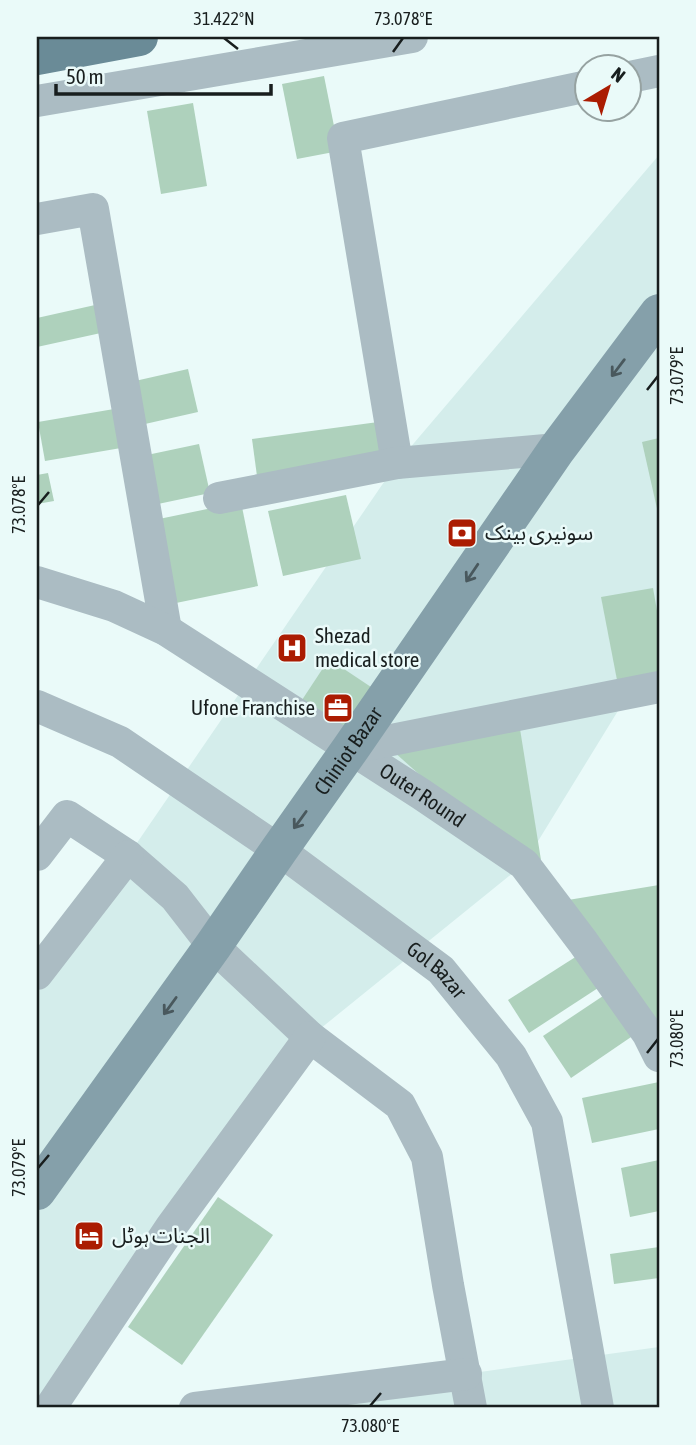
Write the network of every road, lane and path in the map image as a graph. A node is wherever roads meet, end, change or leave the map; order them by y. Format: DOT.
graph roads {
  1 [pos="139,37"];
  2 [pos="412,37"];
  3 [pos="37,56"];
  4 [pos="574,89"];
  5 [pos="37,101"];
  6 [pos="37,219"];
  7 [pos="659,313"];
  8 [pos="557,449"];
  9 [pos="397,463"];
  10 [pos="219,498"];
  11 [pos="37,582"];
  12 [pos="166,630"];
  13 [pos="659,687"];
  14 [pos="37,706"];
  15 [pos="351,748"];
  16 [pos="279,850"];
  17 [pos="37,855"];
  18 [pos="128,856"];
  19 [pos="213,946"];
  20 [pos="37,974"];
  21 [pos="310,1037"];
  22 [pos="659,1056"];
  23 [pos="37,1191"];
  24 [pos="466,1374"];
  25 [pos="50,1408"];
  26 [pos="195,1408"];
  27 [pos="471,1408"];
  28 [pos="598,1408"];
  1 -- 3 [label="main road"];
  2 -- 5 [label="street"];
  4 -- 9 [label="street"];
  6 -- 12 [label="street"];
  7 -- 8 [label="street, Chiniot Bazar, one-way"];
  8 -- 9 [label="street"];
  8 -- 15 [label="street, Chiniot Bazar, one-way"];
  9 -- 10 [label="street"];
  11 -- 12 [label="street, Outer Round"];
  12 -- 15 [label="street, Outer Round"];
  13 -- 15 [label="street"];
  14 -- 16 [label="street, Gol Bazar"];
  15 -- 16 [label="street, Chiniot Bazar, one-way"];
  15 -- 22 [label="street, Outer Round"];
  16 -- 19 [label="street, Chiniot Bazar"];
  16 -- 28 [label="street, Gol Bazar"];
  17 -- 18 [label="street"];
  18 -- 19 [label="street"];
  18 -- 20 [label="street"];
  19 -- 21 [label="street"];
  19 -- 23 [label="street, Chiniot Bazar, one-way"];
  21 -- 24 [label="street"];
  21 -- 25 [label="street"];
  24 -- 26 [label="street"];
  24 -- 27 [label="street"];
}
